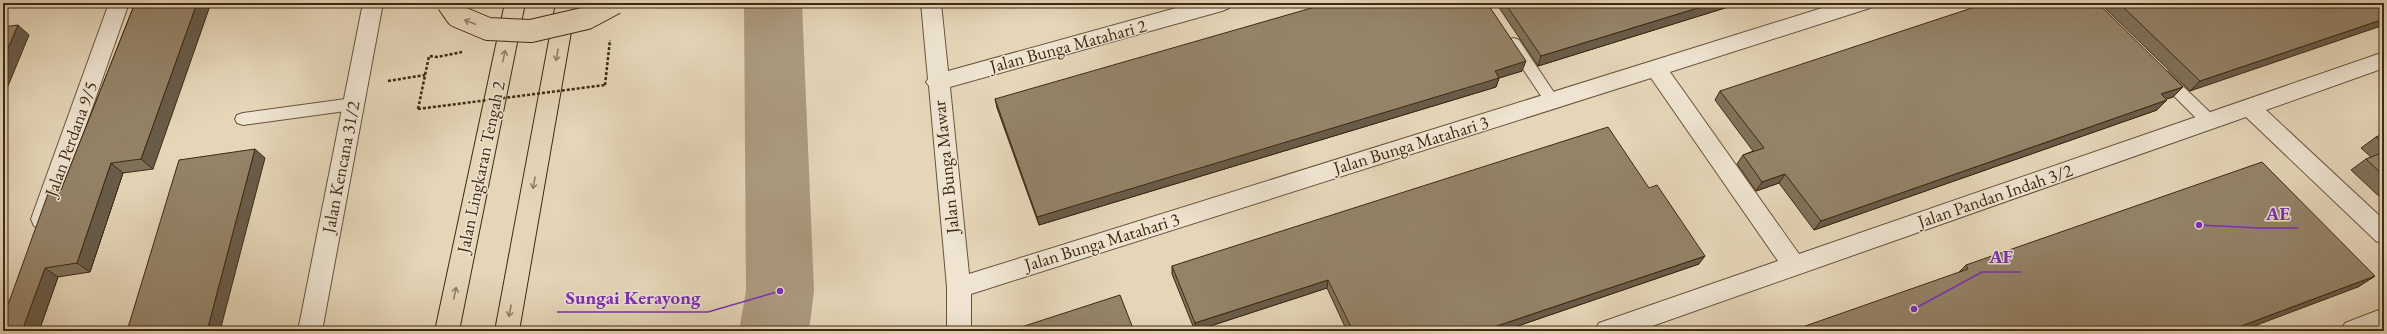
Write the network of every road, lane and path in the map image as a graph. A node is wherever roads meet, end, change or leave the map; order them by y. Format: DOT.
graph roads {
  1 [pos="119,3"];
  2 [pos="373,3"];
  3 [pos="448,3"];
  4 [pos="515,3"];
  5 [pos="566,3"];
  6 [pos="615,3"];
  7 [pos="931,3"];
  8 [pos="1862,3"];
  9 [pos="1217,4"];
  10 [pos="1504,29"];
  11 [pos="611,35"];
  12 [pos="429,56"];
  13 [pos="2384,60"];
  14 [pos="2154,67"];
  15 [pos="1656,68"];
  16 [pos="425,74"];
  17 [pos="937,82"];
  18 [pos="355,95"];
  19 [pos="1552,101"];
  20 [pos="2249,108"];
  21 [pos="243,119"];
  22 [pos="2209,121"];
  23 [pos="2384,234"];
  24 [pos="36,236"];
  25 [pos="1794,266"];
  26 [pos="959,287"];
  27 [pos="2384,319"];
  28 [pos="310,331"];
  29 [pos="447,331"];
  30 [pos="506,331"];
  31 [pos="959,331"];
  32 [pos="1607,331"];
  33 [pos="2353,331"];
  1 -- 24 [label="street, Jalan Perdana 9/5"];
  2 -- 18 [label="street, Jalan Kencana 31/2"];
  6 -- 3 [label="highway, one-way, bridge"];
  29 -- 4 [label="highway, Jalan Lingkaran Tengah 2, one-way"];
  5 -- 30 [label="highway, one-way"];
  7 -- 17 [label="street, Jalan Bunga Mawar"];
  8 -- 15 [label="street, Jalan Bunga Matahari 3"];
  9 -- 17 [label="street, Jalan Bunga Matahari 2"];
  10 -- 19 [label="lane"];
  11 -- 16 [label="path, bridge"];
  12 -- 16 [label="path"];
  13 -- 20 [label="street, Jalan Pandan Indah 3/2"];
  14 -- 22 [label="lane"];
  15 -- 19 [label="street, Jalan Bunga Matahari 3"];
  15 -- 25 [label="street"];
  16 -- 18 [label="path"];
  17 -- 26 [label="street, Jalan Bunga Mawar"];
  18 -- 21 [label="lane"];
  18 -- 28 [label="street, Jalan Kencana 31/2"];
  19 -- 26 [label="street, Jalan Bunga Matahari 3"];
  20 -- 22 [label="street, Jalan Pandan Indah 3/2"];
  20 -- 23 [label="street"];
  22 -- 25 [label="street, Jalan Pandan Indah 3/2"];
  25 -- 32 [label="street, Jalan Pandan Indah 3/2"];
  26 -- 31 [label="street, Jalan Bunga Mawar"];
  27 -- 33 [label="street"];
}
